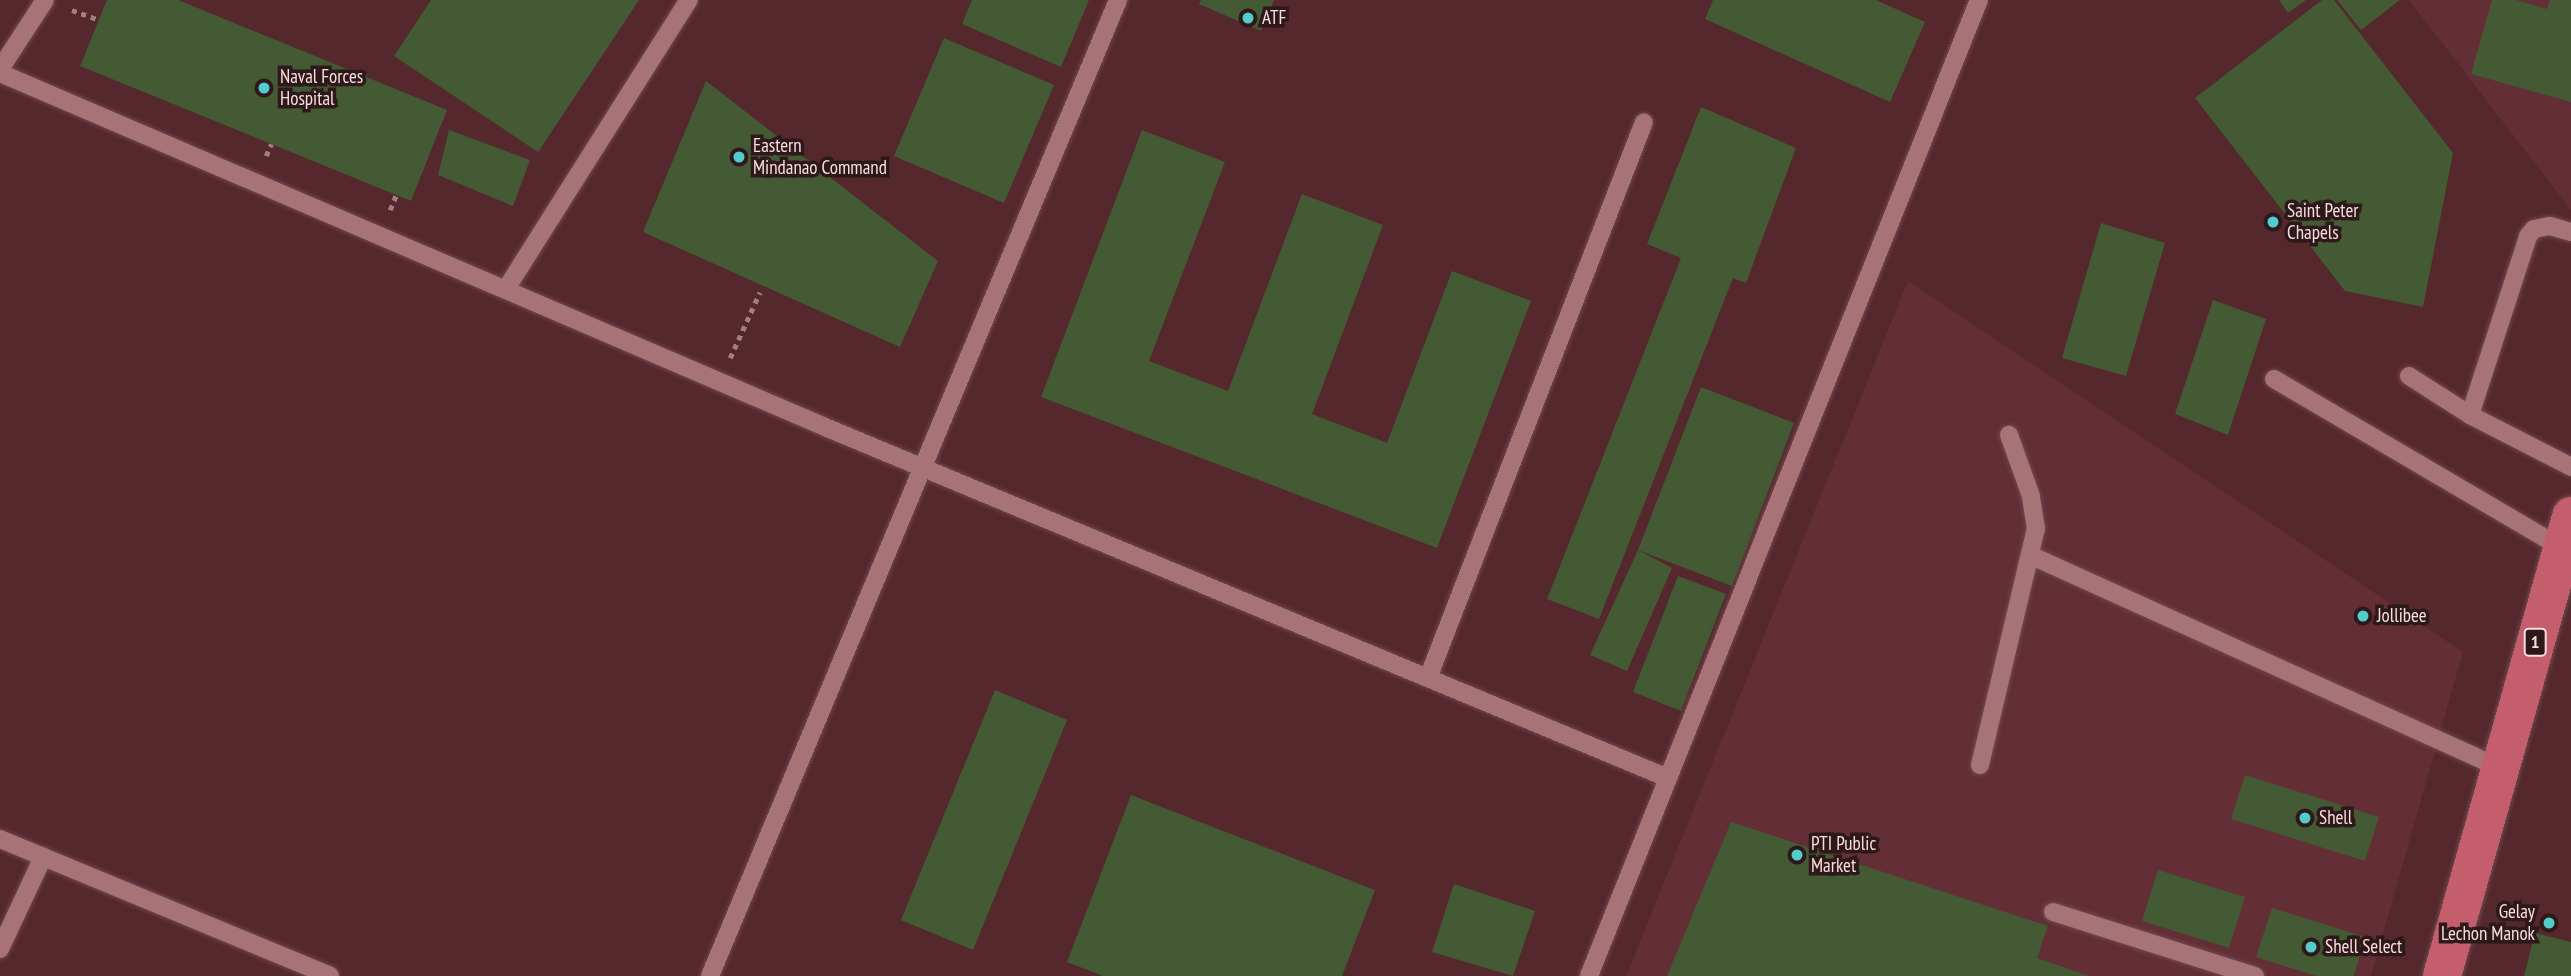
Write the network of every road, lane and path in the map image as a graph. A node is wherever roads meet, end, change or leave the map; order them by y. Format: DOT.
graph roads {
  1 [pos="45,0"];
  2 [pos="689,0"];
  3 [pos="1118,0"];
  4 [pos="1979,0"];
  5 [pos="0,71"];
  6 [pos="1644,122"];
  7 [pos="2571,232"];
  8 [pos="506,289"];
  9 [pos="760,292"];
  10 [pos="2409,376"];
  11 [pos="2274,379"];
  12 [pos="719,381"];
  13 [pos="2470,415"];
  14 [pos="2009,435"];
  15 [pos="923,467"];
  16 [pos="2571,467"];
  17 [pos="2566,532"];
  18 [pos="2032,556"];
  19 [pos="1428,678"];
  20 [pos="1980,765"];
  21 [pos="2500,768"];
  22 [pos="1668,778"];
  23 [pos="0,839"];
  24 [pos="43,858"];
  25 [pos="2053,912"];
  26 [pos="0,949"];
  27 [pos="330,976"];
  28 [pos="710,976"];
  29 [pos="1589,976"];
  30 [pos="2255,976"];
  31 [pos="2442,976"];
  1 -- 5 [label="lane"];
  2 -- 8 [label="lane"];
  3 -- 15 [label="lane"];
  4 -- 22 [label="lane"];
  5 -- 8 [label="lane"];
  6 -- 19 [label="lane"];
  7 -- 13 [label="lane"];
  8 -- 12 [label="lane"];
  9 -- 12 [label="path"];
  10 -- 13 [label="lane"];
  11 -- 17 [label="lane"];
  12 -- 15 [label="lane"];
  13 -- 16 [label="lane"];
  14 -- 18 [label="lane"];
  15 -- 19 [label="lane"];
  15 -- 28 [label="lane"];
  17 -- 21 [label="highway, 1"];
  18 -- 20 [label="lane"];
  18 -- 21 [label="lane"];
  19 -- 22 [label="lane"];
  21 -- 31 [label="highway, 1"];
  22 -- 29 [label="lane"];
  23 -- 24 [label="lane"];
  24 -- 26 [label="lane"];
  24 -- 27 [label="lane"];
  25 -- 30 [label="lane"];
}
